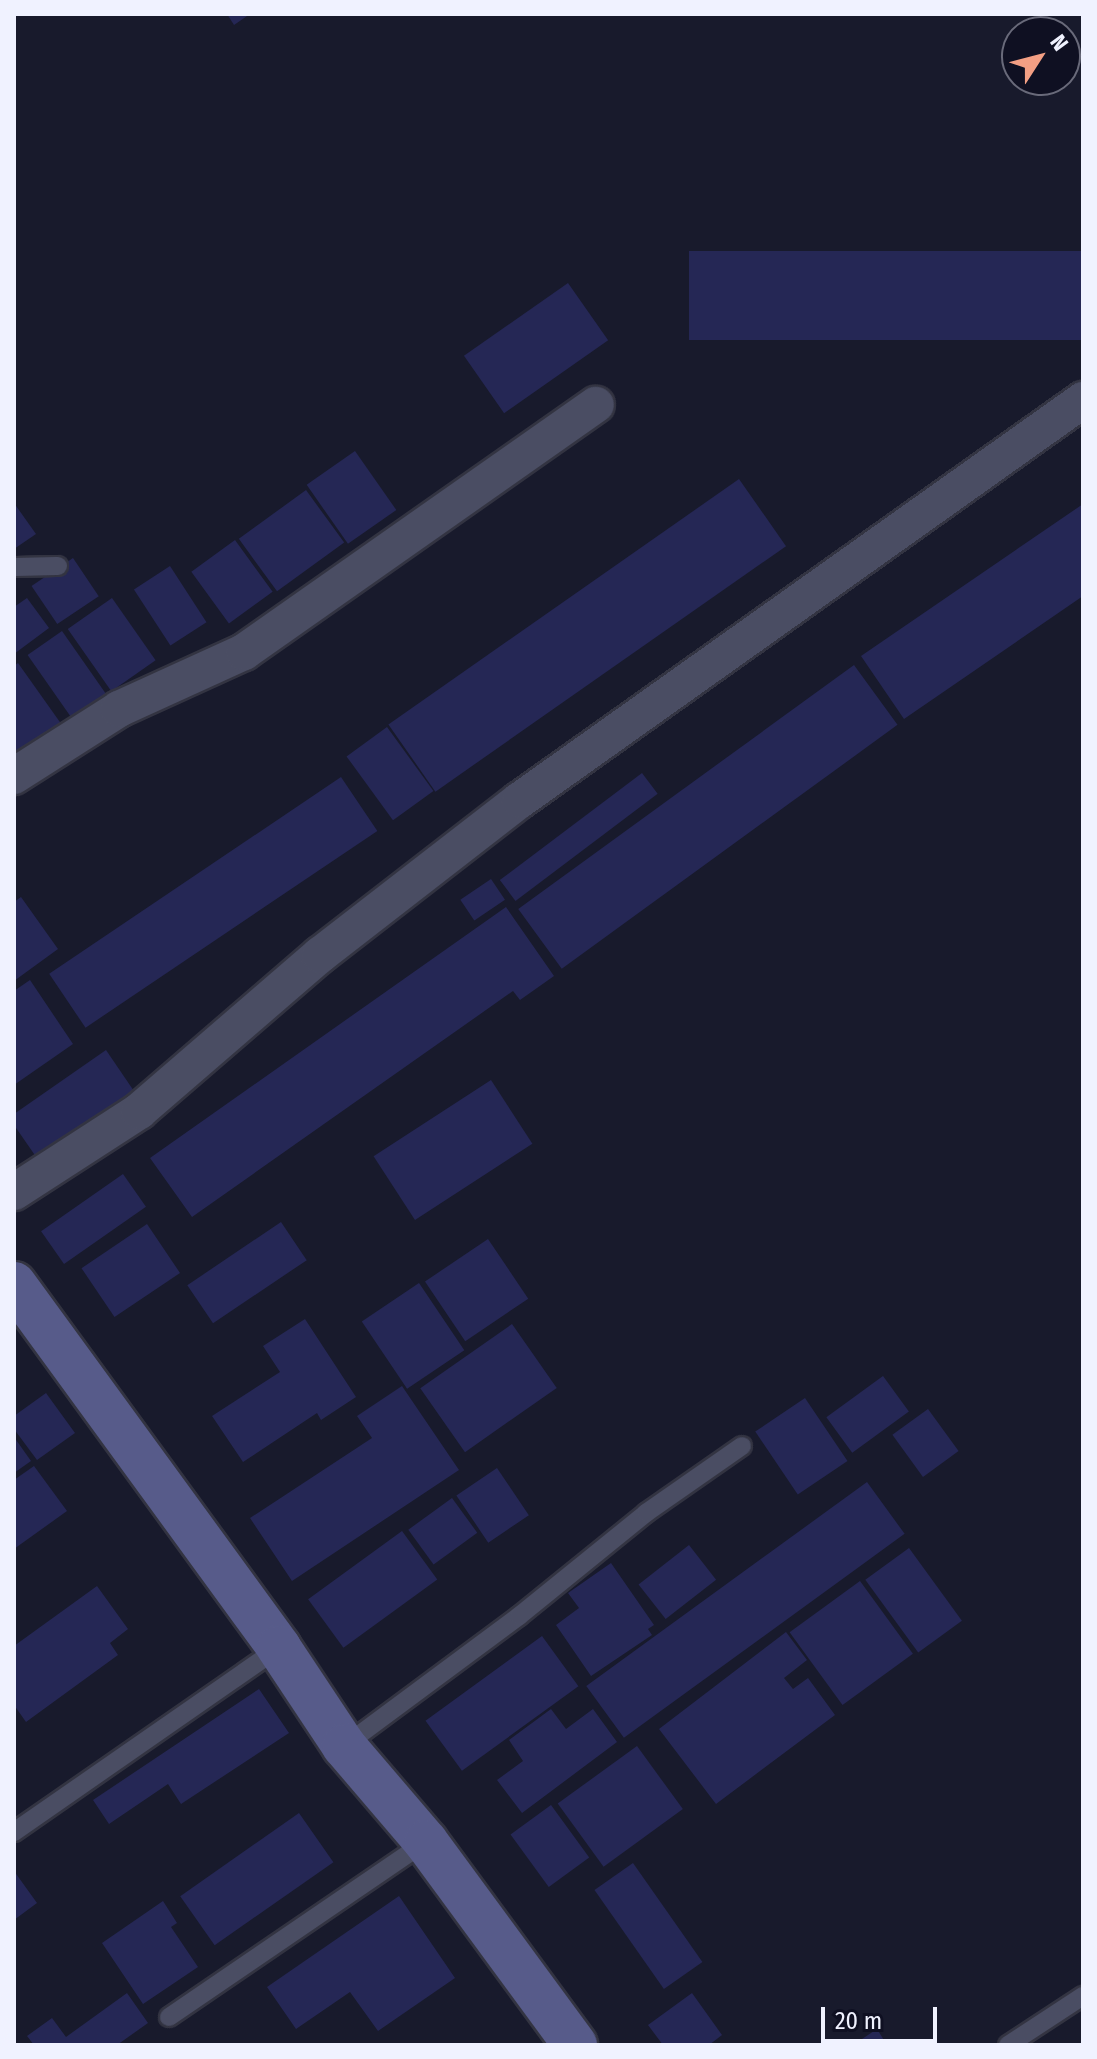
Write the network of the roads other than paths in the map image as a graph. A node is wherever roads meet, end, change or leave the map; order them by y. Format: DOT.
graph roads {
  1 [pos="1083,400"];
  2 [pos="596,405"];
  3 [pos="58,566"];
  4 [pos="14,567"];
  5 [pos="14,776"];
  6 [pos="14,1192"];
  7 [pos="18,1296"];
  8 [pos="742,1446"];
  9 [pos="279,1648"];
  10 [pos="344,1746"];
  11 [pos="14,1832"];
  12 [pos="426,1842"];
  13 [pos="1083,1996"];
  14 [pos="169,2017"];
  15 [pos="575,2045"];
  16 [pos="1008,2045"];
  1 -- 6 [label="street"];
  2 -- 5 [label="street"];
  3 -- 4 [label="lane"];
  7 -- 9 [label="street"];
  8 -- 10 [label="lane"];
  9 -- 10 [label="street"];
  9 -- 11 [label="lane"];
  10 -- 12 [label="street"];
  12 -- 14 [label="lane"];
  12 -- 15 [label="street"];
  13 -- 16 [label="lane"];
}
